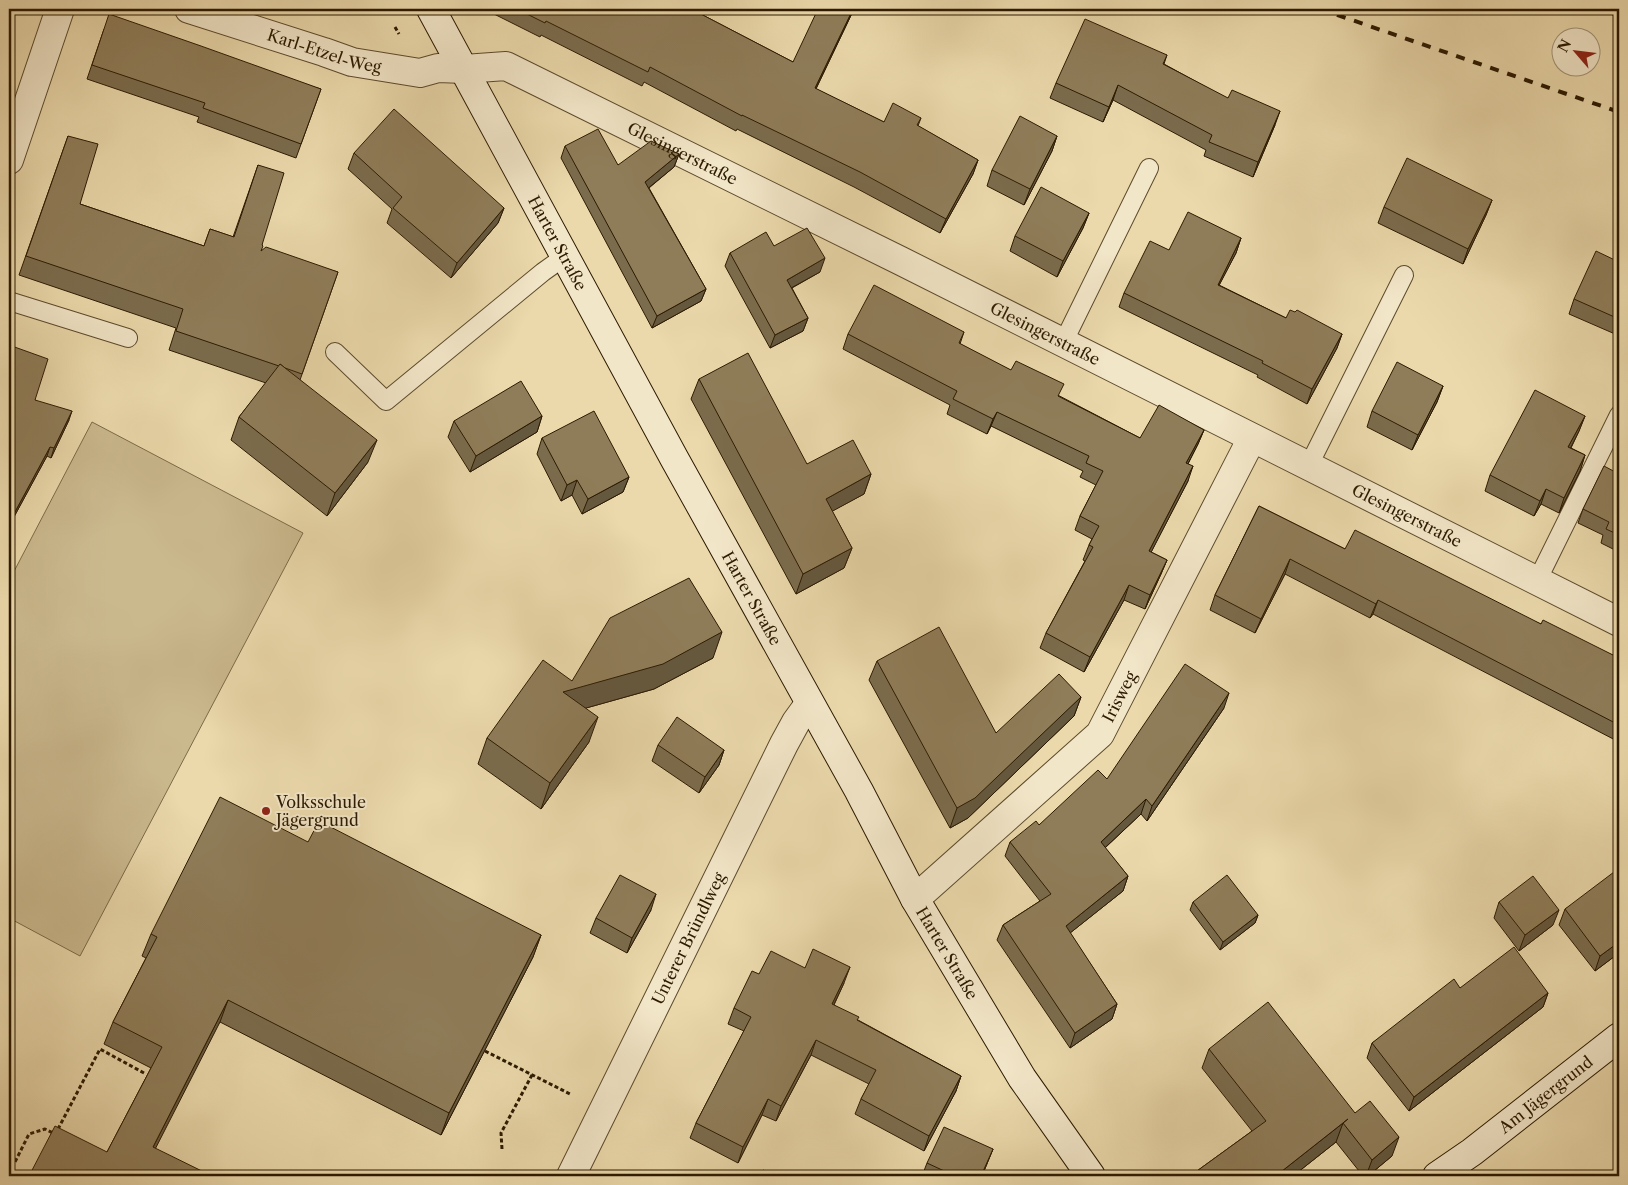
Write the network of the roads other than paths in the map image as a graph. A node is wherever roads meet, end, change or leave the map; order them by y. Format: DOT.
graph roads {
  1 [pos="60,9"];
  2 [pos="189,9"];
  3 [pos="431,9"];
  4 [pos="464,69"];
  5 [pos="9,160"];
  6 [pos="1148,168"];
  7 [pos="564,257"];
  8 [pos="1404,275"];
  9 [pos="9,301"];
  10 [pos="128,338"];
  11 [pos="1062,342"];
  12 [pos="335,352"];
  13 [pos="1619,414"];
  14 [pos="1252,438"];
  15 [pos="1308,467"];
  16 [pos="1537,581"];
  17 [pos="1619,622"];
  18 [pos="809,704"];
  19 [pos="915,899"];
  20 [pos="1619,1037"];
  21 [pos="1472,1152"];
  22 [pos="571,1176"];
  23 [pos="1091,1176"];
  24 [pos="1438,1176"];
  25 [pos="1448,1176"];
  1 -- 5 [label="street"];
  2 -- 4 [label="street, Karl-Etzel-Weg"];
  3 -- 4 [label="street, Harter Straße"];
  4 -- 7 [label="street, Harter Straße"];
  4 -- 11 [label="street, Glesingerstraße"];
  6 -- 11 [label="lane"];
  7 -- 12 [label="lane"];
  7 -- 18 [label="street, Harter Straße"];
  8 -- 15 [label="lane"];
  9 -- 10 [label="lane"];
  11 -- 14 [label="street, Glesingerstraße"];
  13 -- 16 [label="lane"];
  14 -- 15 [label="street, Glesingerstraße"];
  14 -- 19 [label="street, Irisweg"];
  15 -- 16 [label="street, Glesingerstraße"];
  16 -- 17 [label="street, Glesingerstraße"];
  18 -- 19 [label="street, Harter Straße"];
  18 -- 22 [label="street, Unterer Bründlweg"];
  19 -- 23 [label="street, Harter Straße"];
  20 -- 21 [label="street, Am Jägergrund"];
  21 -- 24 [label="street, Am Jägergrund"];
  21 -- 25 [label="street, Am Jägergrund"];
}
